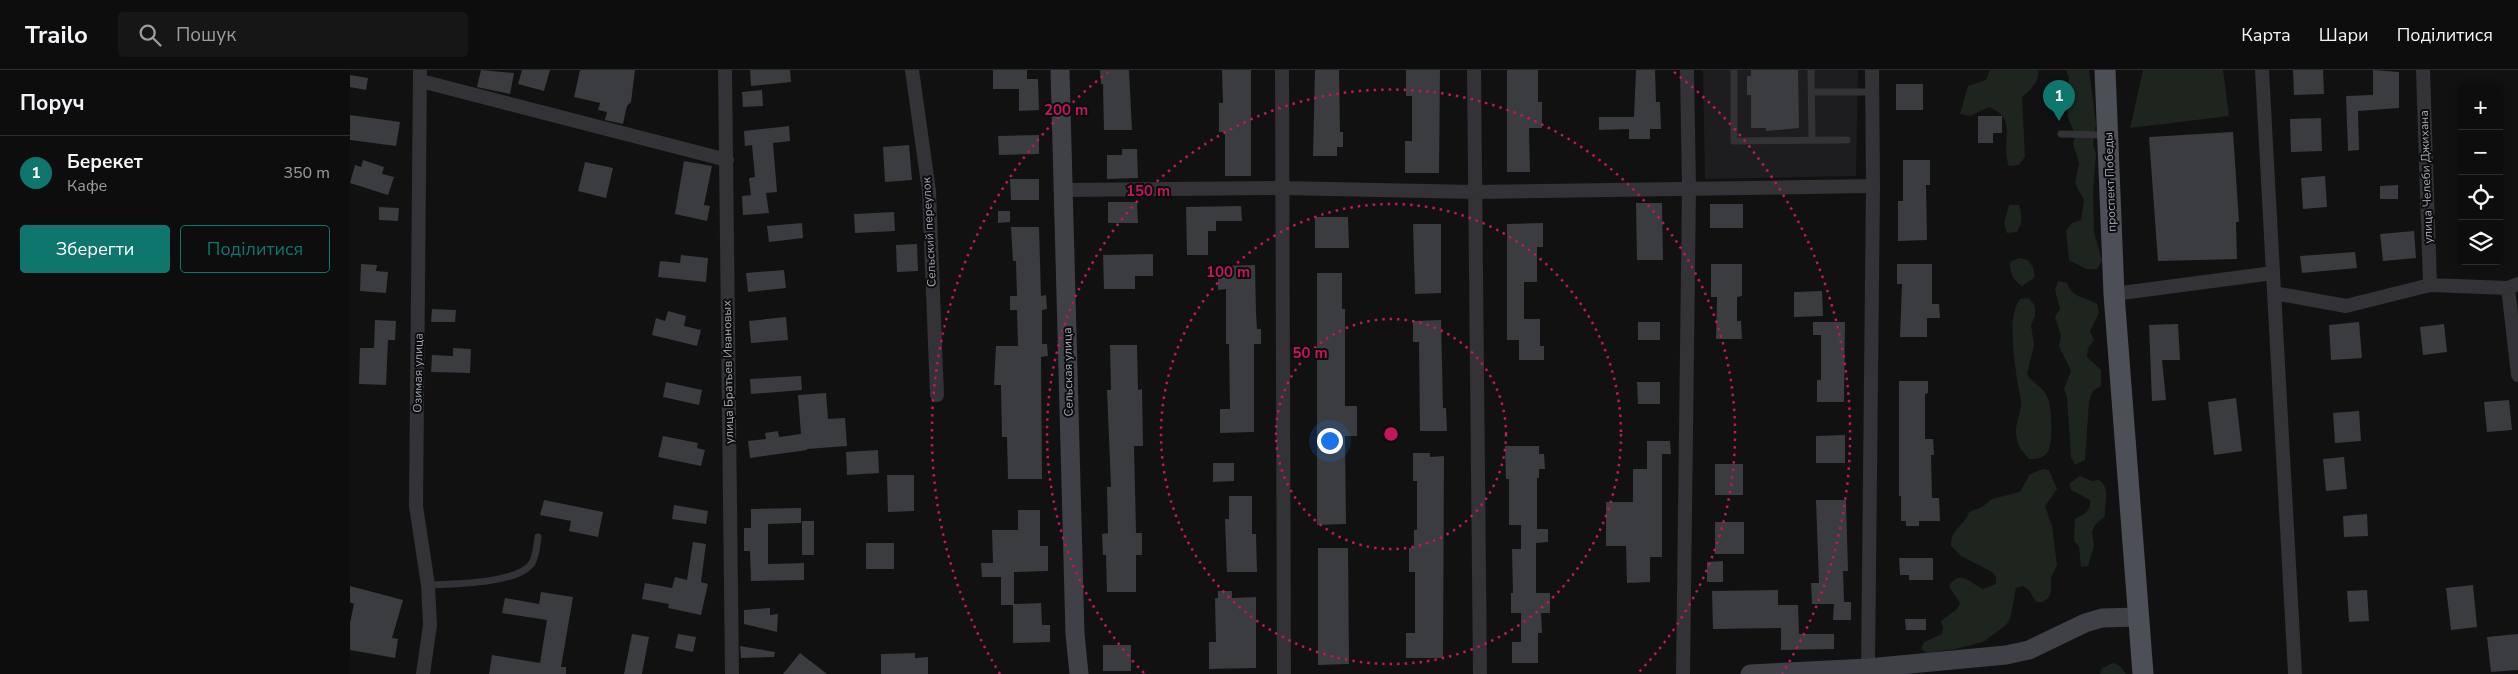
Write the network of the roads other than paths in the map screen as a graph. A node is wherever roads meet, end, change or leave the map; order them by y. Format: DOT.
graph roads {
  1 [pos="725,70"];
  2 [pos="912,70"];
  3 [pos="1060,70"];
  4 [pos="1282,70"];
  5 [pos="1474,70"];
  6 [pos="1687,70"];
  7 [pos="1734,70"];
  8 [pos="1811,70"];
  9 [pos="1872,70"];
  10 [pos="2105,70"];
  11 [pos="2262,70"];
  12 [pos="2423,70"];
  13 [pos="421,76"];
  14 [pos="1812,92"];
  15 [pos="1872,92"];
  16 [pos="2061,134"];
  17 [pos="2108,135"];
  18 [pos="1812,140"];
  19 [pos="1847,140"];
  20 [pos="727,160"];
  21 [pos="1873,186"];
  22 [pos="1282,188"];
  23 [pos="1689,188"];
  24 [pos="1063,190"];
  25 [pos="1476,192"];
  26 [pos="2273,273"];
  27 [pos="2430,285"];
  28 [pos="2513,286"];
  29 [pos="2274,293"];
  30 [pos="2114,294"];
  31 [pos="2518,375"];
  32 [pos="938,395"];
  33 [pos="538,537"];
  34 [pos="428,585"];
  35 [pos="2139,617"];
  36 [pos="1868,668"];
  37 [pos="424,674"];
  38 [pos="732,674"];
  39 [pos="1079,674"];
  40 [pos="1284,674"];
  41 [pos="1480,674"];
  42 [pos="1683,674"];
  43 [pos="1750,674"];
  44 [pos="2143,674"];
  45 [pos="2296,674"];
  1 -- 20 [label="street, улица Братьев Ивановых"];
  2 -- 32 [label="street, Сельский переулок"];
  3 -- 24 [label="main road, Сельская улица"];
  4 -- 22 [label="street"];
  5 -- 25 [label="street"];
  6 -- 23 [label="street"];
  7 -- 18 [label="lane"];
  8 -- 14 [label="lane"];
  9 -- 15 [label="street"];
  10 -- 17 [label="main road, проспект Победы"];
  11 -- 26 [label="street"];
  12 -- 27 [label="street, улица Челеби Джихана"];
  13 -- 20 [label="street"];
  13 -- 34 [label="street, Озимая улица"];
  14 -- 15 [label="lane"];
  14 -- 18 [label="lane"];
  15 -- 21 [label="street"];
  16 -- 17 [label="lane"];
  17 -- 30 [label="main road, проспект Победы"];
  18 -- 19 [label="lane"];
  20 -- 38 [label="street, улица Братьев Ивановых"];
  21 -- 23 [label="street"];
  21 -- 36 [label="street"];
  22 -- 24 [label="street"];
  22 -- 25 [label="street"];
  22 -- 40 [label="street"];
  23 -- 25 [label="street"];
  23 -- 42 [label="street"];
  24 -- 39 [label="main road, Сельская улица"];
  25 -- 41 [label="street"];
  26 -- 29 [label="street"];
  26 -- 30 [label="street"];
  27 -- 28 [label="street"];
  27 -- 29 [label="street"];
  28 -- 31 [label="street"];
  29 -- 45 [label="street"];
  30 -- 35 [label="main road, проспект Победы"];
  33 -- 34 [label="lane"];
  34 -- 37 [label="street, Озимая улица"];
  35 -- 36 [label="main road"];
  35 -- 44 [label="main road, проспект Победы"];
  36 -- 43 [label="main road"];
}
